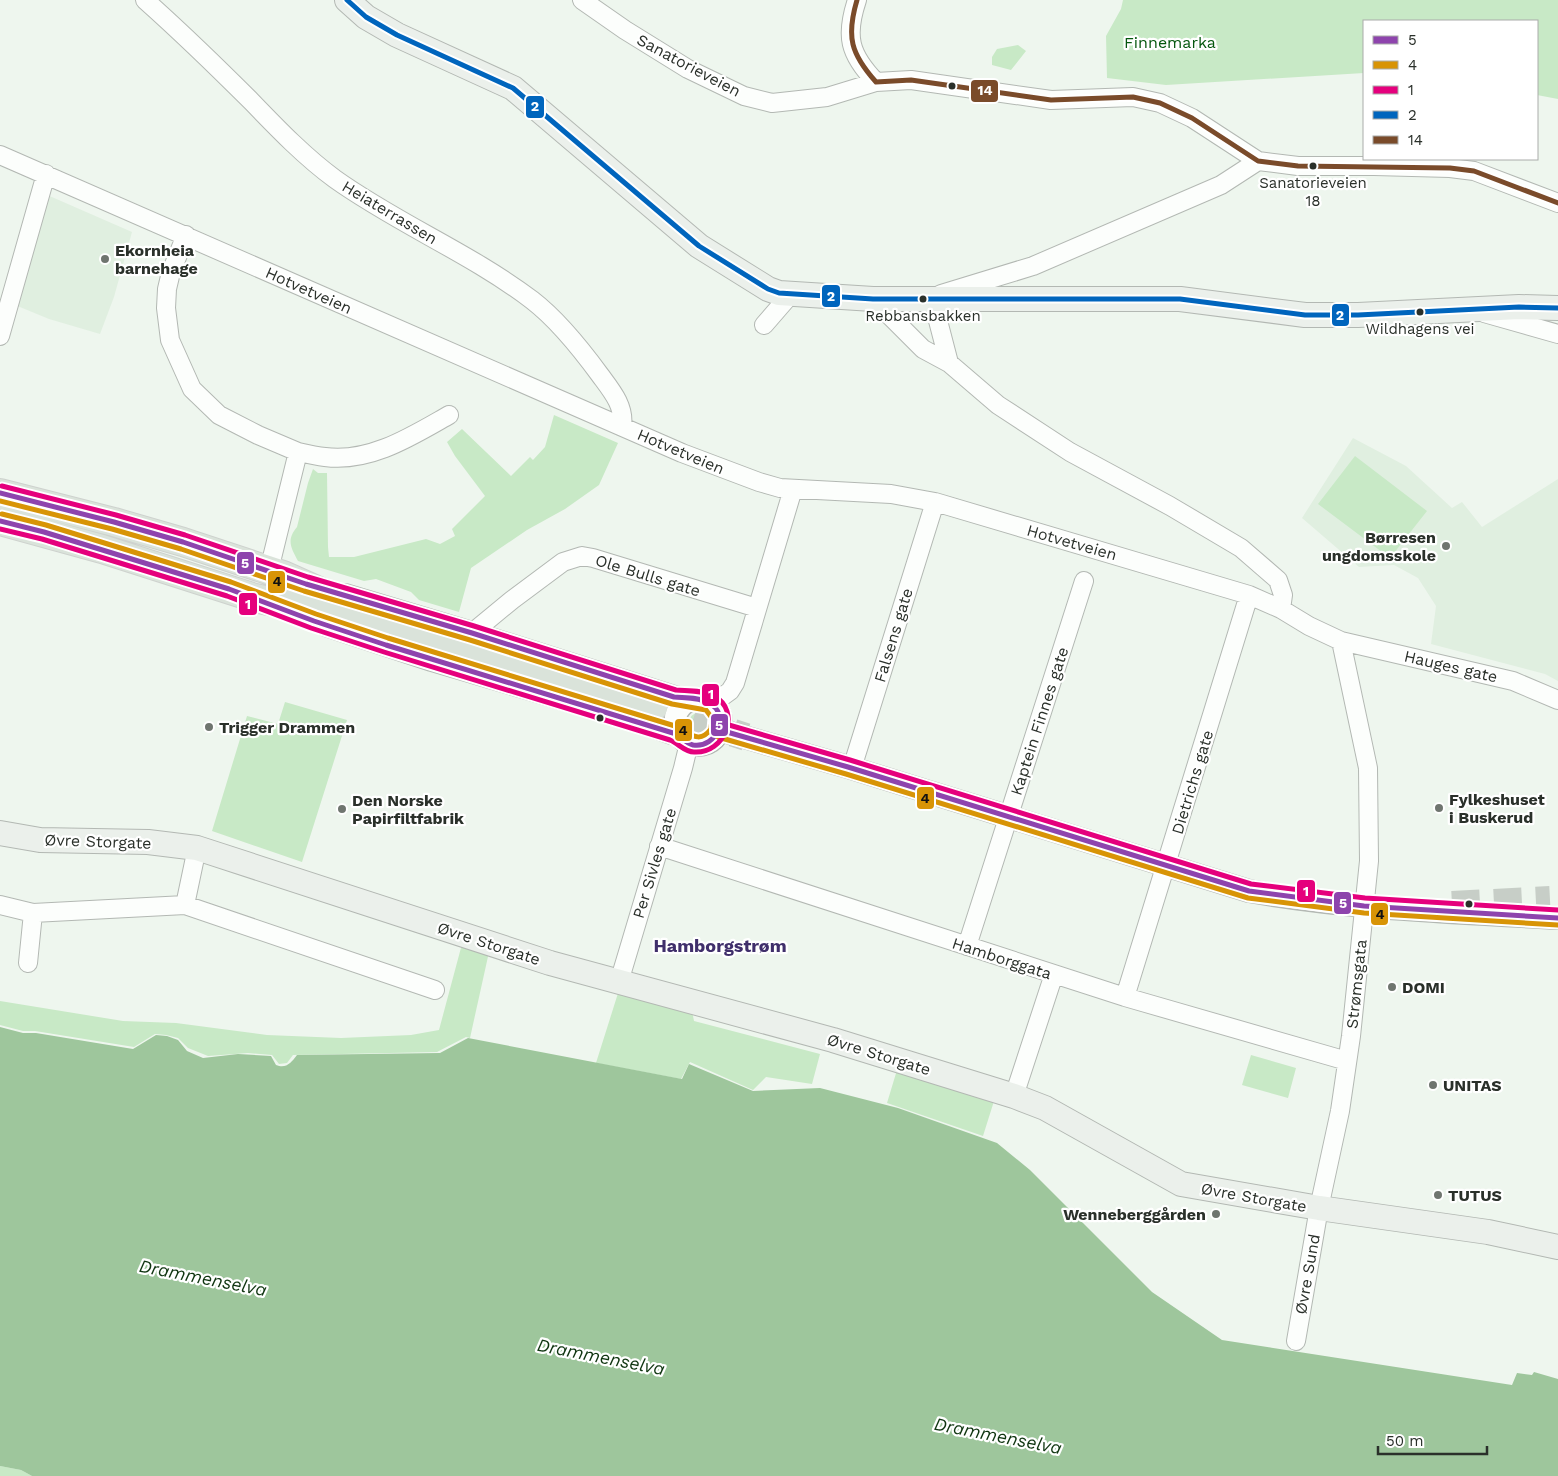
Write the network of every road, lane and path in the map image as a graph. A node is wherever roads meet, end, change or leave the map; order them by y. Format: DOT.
graph roads {
  1 [pos="145,0"];
  2 [pos="347,0"];
  3 [pos="582,0"];
  4 [pos="857,0"];
  5 [pos="876,82"];
  6 [pos="0,155"];
  7 [pos="1258,161"];
  8 [pos="46,174"];
  9 [pos="1558,203"];
  10 [pos="186,235"];
  11 [pos="790,295"];
  12 [pos="873,299"];
  13 [pos="936,300"];
  14 [pos="1558,308"];
  15 [pos="1469,309"];
  16 [pos="764,325"];
  17 [pos="1558,334"];
  18 [pos="0,336"];
  19 [pos="949,363"];
  20 [pos="449,415"];
  21 [pos="622,426"];
  22 [pos="298,452"];
  23 [pos="793,489"];
  24 [pos="0,494"];
  25 [pos="935,502"];
  26 [pos="0,521"];
  27 [pos="269,570"];
  28 [pos="1084,581"];
  29 [pos="306,584"];
  30 [pos="1249,595"];
  31 [pos="255,598"];
  32 [pos="757,608"];
  33 [pos="1281,609"];
  34 [pos="410,632"];
  35 [pos="472,633"];
  36 [pos="1341,641"];
  37 [pos="1558,700"];
  38 [pos="702,702"];
  39 [pos="654,707"];
  40 [pos="720,730"];
  41 [pos="684,740"];
  42 [pos="852,768"];
  43 [pos="1009,817"];
  44 [pos="0,833"];
  45 [pos="659,846"];
  46 [pos="197,848"];
  47 [pos="1166,866"];
  48 [pos="0,905"];
  49 [pos="185,905"];
  50 [pos="1365,905"];
  51 [pos="33,913"];
  52 [pos="1558,918"];
  53 [pos="967,946"];
  54 [pos="28,963"];
  55 [pos="1054,974"];
  56 [pos="618,982"];
  57 [pos="435,990"];
  58 [pos="1124,996"];
  59 [pos="1347,1061"];
  60 [pos="1014,1096"];
  61 [pos="1319,1208"];
  62 [pos="1558,1247"];
  63 [pos="1296,1341"];
  1 -- 21 [label="street, Heiaterrassen"];
  2 -- 11 [label="main road"];
  3 -- 5 [label="street, Sanatorieveien"];
  4 -- 5 [label="street"];
  5 -- 7 [label="street, Sanatorieveien"];
  6 -- 8 [label="street, Hotvetveien"];
  7 -- 9 [label="street, Sanatorieveien"];
  7 -- 13 [label="street"];
  8 -- 10 [label="street, Hotvetveien"];
  8 -- 18 [label="street"];
  10 -- 21 [label="street, Hotvetveien"];
  10 -- 22 [label="street"];
  11 -- 12 [label="main road"];
  11 -- 16 [label="street"];
  12 -- 13 [label="main road"];
  12 -- 19 [label="street"];
  13 -- 15 [label="main road"];
  13 -- 19 [label="street"];
  14 -- 15 [label="main road"];
  15 -- 17 [label="street"];
  19 -- 33 [label="street"];
  20 -- 22 [label="street"];
  21 -- 23 [label="street, Hotvetveien"];
  22 -- 27 [label="street"];
  23 -- 25 [label="street, Hotvetveien"];
  23 -- 32 [label="street"];
  24 -- 27 [label="main road"];
  25 -- 30 [label="street, Hotvetveien"];
  25 -- 42 [label="street, Falsens gate"];
  26 -- 31 [label="main road"];
  27 -- 29 [label="main road"];
  28 -- 43 [label="street, Kaptein Finnes gate"];
  29 -- 34 [label="main road"];
  29 -- 35 [label="street"];
  30 -- 33 [label="street, Hotvetveien"];
  30 -- 47 [label="street, Dietrichs gate"];
  31 -- 34 [label="main road"];
  31 -- 41 [label="street"];
  32 -- 35 [label="street, Ole Bulls gate"];
  32 -- 38 [label="street"];
  33 -- 36 [label="street, Hotvetveien"];
  34 -- 39 [label="main road"];
  35 -- 38 [label="street"];
  36 -- 37 [label="street, Hauges gate"];
  36 -- 50 [label="street, Strømsgata"];
  38 -- 40 [label="street"];
  38 -- 41 [label="street"];
  40 -- 41 [label="street"];
  40 -- 42 [label="street"];
  41 -- 45 [label="street, Per Sivles gate"];
  42 -- 43 [label="street"];
  43 -- 47 [label="street"];
  43 -- 53 [label="street, Kaptein Finnes gate"];
  44 -- 46 [label="main road, Øvre Storgate"];
  45 -- 53 [label="street, Hamborggata"];
  45 -- 56 [label="street, Per Sivles gate"];
  46 -- 49 [label="street"];
  46 -- 56 [label="main road, Øvre Storgate"];
  47 -- 50 [label="street"];
  47 -- 58 [label="street, Dietrichs gate"];
  48 -- 51 [label="street"];
  49 -- 51 [label="street"];
  49 -- 57 [label="street"];
  50 -- 52 [label="street"];
  50 -- 59 [label="street, Strømsgata"];
  51 -- 54 [label="street"];
  53 -- 55 [label="street, Hamborggata"];
  55 -- 58 [label="street, Hamborggata"];
  55 -- 60 [label="street"];
  56 -- 60 [label="main road, Øvre Storgate"];
  58 -- 59 [label="street, Hamborggata"];
  59 -- 61 [label="street, Strømsgata"];
  60 -- 61 [label="main road, Øvre Storgate"];
  61 -- 62 [label="main road, Øvre Storgate"];
  61 -- 63 [label="street, Øvre Sund"];
}
